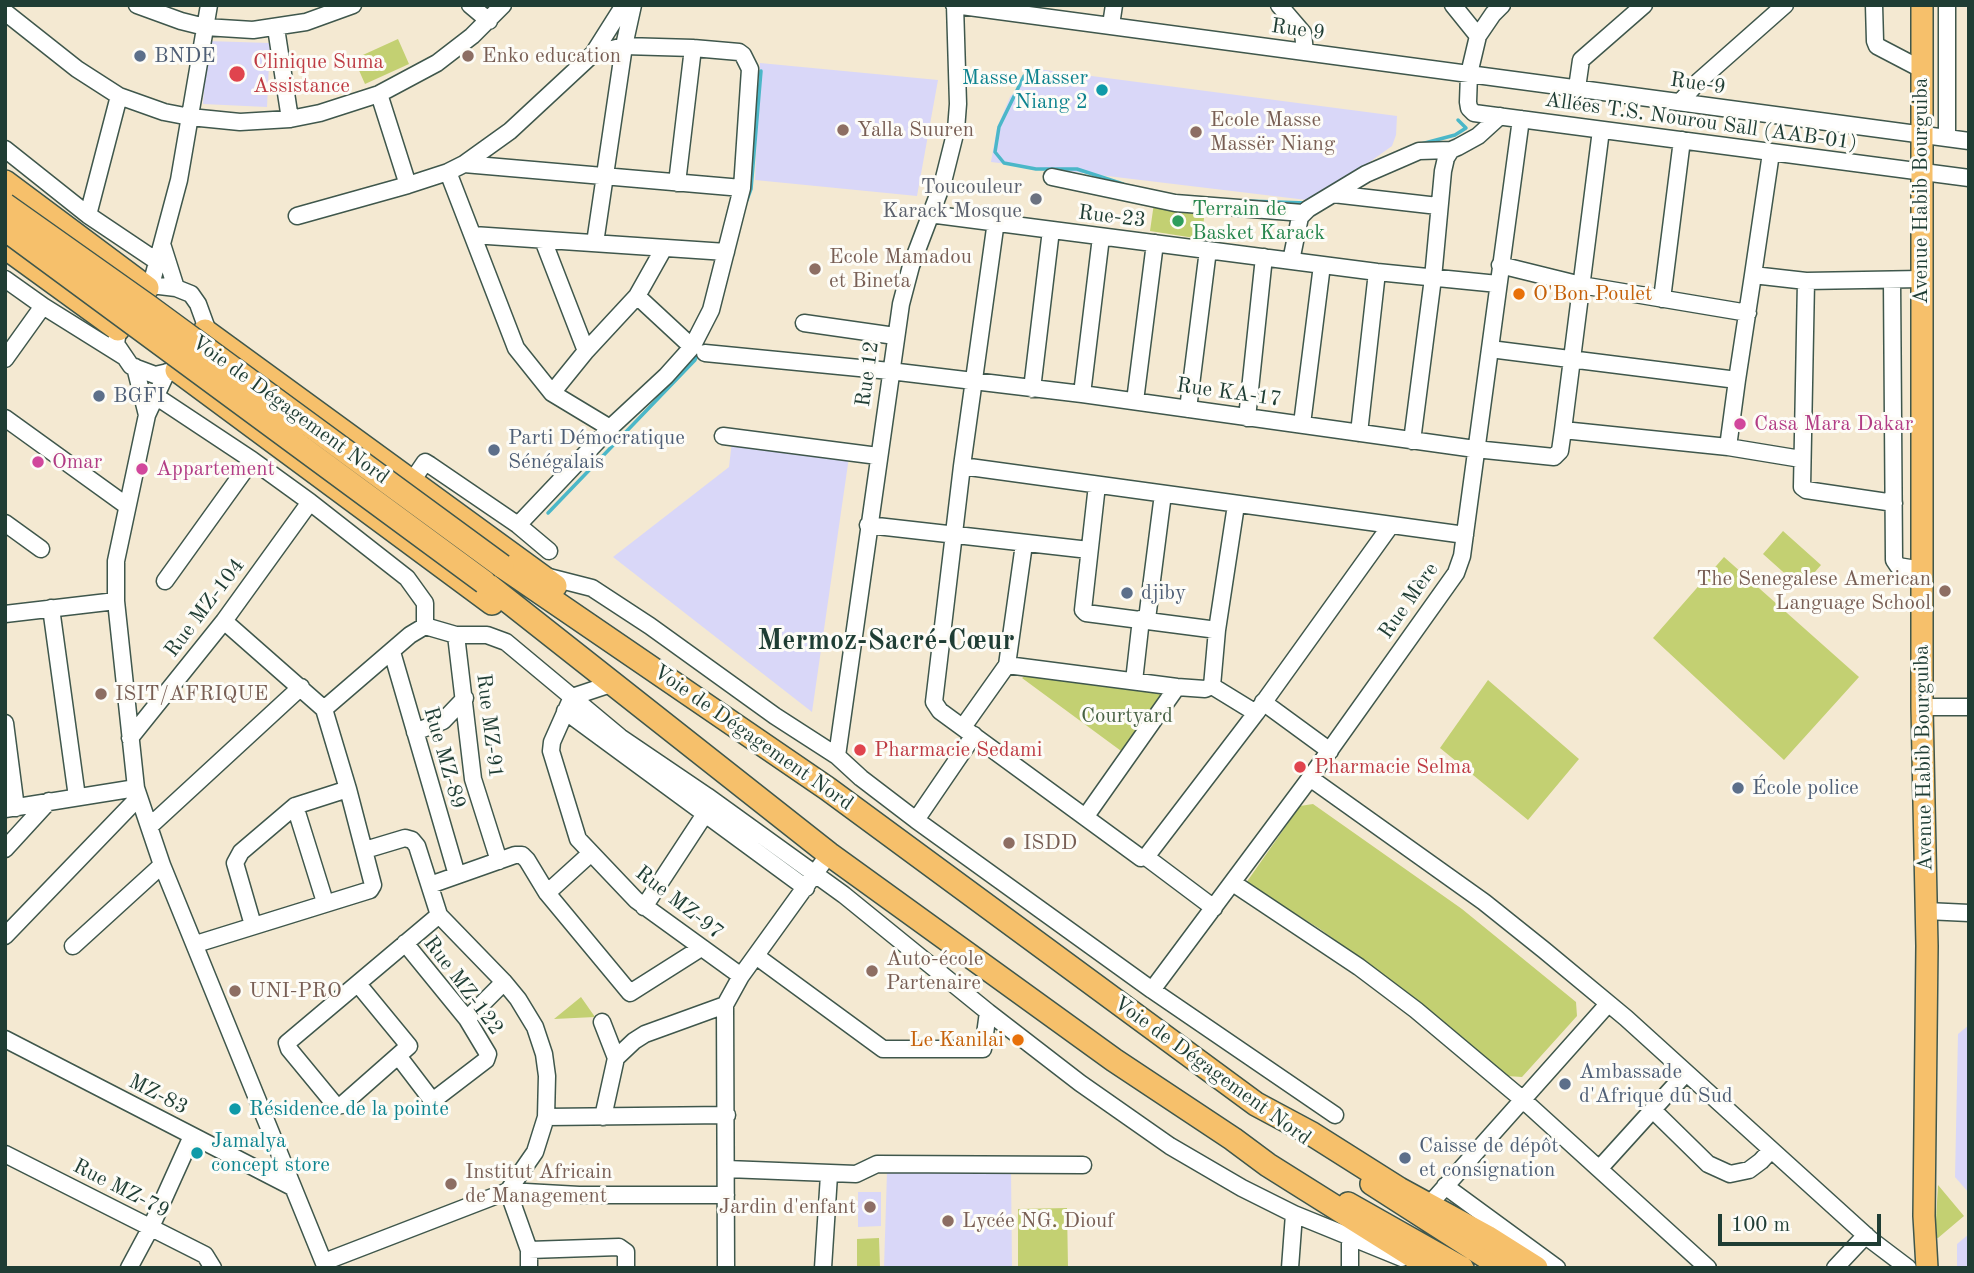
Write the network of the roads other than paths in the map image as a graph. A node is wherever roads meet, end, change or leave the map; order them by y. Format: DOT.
graph roads {
  1 [pos="136,5"];
  2 [pos="209,5"];
  3 [pos="306,5"];
  4 [pos="353,5"];
  5 [pos="470,5"];
  6 [pos="503,5"];
  7 [pos="624,5"];
  8 [pos="633,5"];
  9 [pos="954,5"];
  10 [pos="1114,5"];
  11 [pos="1279,5"];
  12 [pos="1453,5"];
  13 [pos="1502,5"];
  14 [pos="1644,5"];
  15 [pos="1785,5"];
  16 [pos="1874,5"];
  17 [pos="1922,5"];
  18 [pos="1947,5"];
  19 [pos="5,12"];
  20 [pos="489,21"];
  21 [pos="306,22"];
  22 [pos="1111,25"];
  23 [pos="205,27"];
  24 [pos="276,28"];
  25 [pos="1478,36"];
  26 [pos="624,46"];
  27 [pos="693,48"];
  28 [pos="1305,52"];
  29 [pos="593,54"];
  30 [pos="1922,69"];
  31 [pos="1469,74"];
  32 [pos="1577,88"];
  33 [pos="379,94"];
  34 [pos="119,96"];
  35 [pos="1679,103"];
  36 [pos="1500,116"];
  37 [pos="190,117"];
  38 [pos="290,119"];
  39 [pos="1521,119"];
  40 [pos="1601,130"];
  41 [pos="1922,134"];
  42 [pos="1947,138"];
  43 [pos="1682,140"];
  44 [pos="1969,141"];
  45 [pos="5,149"];
  46 [pos="1451,150"];
  47 [pos="1771,153"];
  48 [pos="464,163"];
  49 [pos="448,172"];
  50 [pos="1923,173"];
  51 [pos="606,177"];
  52 [pos="1052,177"];
  53 [pos="1969,178"];
  54 [pos="5,182"];
  55 [pos="677,183"];
  56 [pos="408,184"];
  57 [pos="742,188"];
  58 [pos="1333,194"];
  59 [pos="5,205"];
  60 [pos="1438,206"];
  61 [pos="1303,213"];
  62 [pos="929,214"];
  63 [pos="88,215"];
  64 [pos="297,216"];
  65 [pos="996,221"];
  66 [pos="5,229"];
  67 [pos="1051,230"];
  68 [pos="473,235"];
  69 [pos="1101,237"];
  70 [pos="543,240"];
  71 [pos="595,243"];
  72 [pos="1155,243"];
  73 [pos="5,247"];
  74 [pos="664,248"];
  75 [pos="1208,250"];
  76 [pos="726,252"];
  77 [pos="161,255"];
  78 [pos="1265,257"];
  79 [pos="1291,261"];
  80 [pos="1322,265"];
  81 [pos="1500,265"];
  82 [pos="1377,272"];
  83 [pos="1753,275"];
  84 [pos="1433,278"];
  85 [pos="5,279"];
  86 [pos="1921,279"];
  87 [pos="1892,280"];
  88 [pos="1806,281"];
  89 [pos="1498,284"];
  90 [pos="1581,285"];
  91 [pos="149,287"];
  92 [pos="176,288"];
  93 [pos="637,296"];
  94 [pos="1662,299"];
  95 [pos="43,306"];
  96 [pos="1748,313"];
  97 [pos="804,323"];
  98 [pos="118,329"];
  99 [pos="205,331"];
  100 [pos="895,336"];
  101 [pos="1490,349"];
  102 [pos="698,350"];
  103 [pos="586,351"];
  104 [pos="5,359"];
  105 [pos="1571,359"];
  106 [pos="130,362"];
  107 [pos="172,371"];
  108 [pos="890,371"];
  109 [pos="1737,380"];
  110 [pos="976,381"];
  111 [pos="1032,389"];
  112 [pos="552,393"];
  113 [pos="1082,394"];
  114 [pos="157,397"];
  115 [pos="1135,401"];
  116 [pos="1188,409"];
  117 [pos="146,415"];
  118 [pos="1247,418"];
  119 [pos="6,421"];
  120 [pos="1302,424"];
  121 [pos="610,428"];
  122 [pos="1563,429"];
  123 [pos="1359,433"];
  124 [pos="723,436"];
  125 [pos="1412,441"];
  126 [pos="1728,447"];
  127 [pos="1475,449"];
  128 [pos="878,456"];
  129 [pos="1801,459"];
  130 [pos="251,460"];
  131 [pos="962,466"];
  132 [pos="412,481"];
  133 [pos="1097,485"];
  134 [pos="1163,494"];
  135 [pos="310,502"];
  136 [pos="1894,503"];
  137 [pos="1236,505"];
  138 [pos="127,506"];
  139 [pos="5,523"];
  140 [pos="518,525"];
  141 [pos="868,525"];
  142 [pos="1391,525"];
  143 [pos="1465,535"];
  144 [pos="955,536"];
  145 [pos="1024,544"];
  146 [pos="41,549"];
  147 [pos="1089,550"];
  148 [pos="550,551"];
  149 [pos="1922,570"];
  150 [pos="545,576"];
  151 [pos="165,581"];
  152 [pos="116,601"];
  153 [pos="51,608"];
  154 [pos="5,614"];
  155 [pos="1144,619"];
  156 [pos="224,621"];
  157 [pos="589,625"];
  158 [pos="425,626"];
  159 [pos="1217,630"];
  160 [pos="456,635"];
  161 [pos="393,652"];
  162 [pos="1007,665"];
  163 [pos="1134,681"];
  164 [pos="301,687"];
  165 [pos="605,687"];
  166 [pos="1177,687"];
  167 [pos="1212,687"];
  168 [pos="465,698"];
  169 [pos="568,704"];
  170 [pos="1922,707"];
  171 [pos="1969,707"];
  172 [pos="647,708"];
  173 [pos="1259,708"];
  174 [pos="324,709"];
  175 [pos="5,723"];
  176 [pos="969,731"];
  177 [pos="415,732"];
  178 [pos="130,738"];
  179 [pos="7,742"];
  180 [pos="1329,751"];
  181 [pos="837,756"];
  182 [pos="861,778"];
  183 [pos="1310,778"];
  184 [pos="348,789"];
  185 [pos="137,793"];
  186 [pos="77,797"];
  187 [pos="49,801"];
  188 [pos="295,806"];
  189 [pos="10,808"];
  190 [pos="705,814"];
  191 [pos="1086,816"];
  192 [pos="916,820"];
  193 [pos="875,823"];
  194 [pos="150,825"];
  195 [pos="5,849"];
  196 [pos="365,849"];
  197 [pos="590,854"];
  198 [pos="830,854"];
  199 [pos="1146,857"];
  200 [pos="499,861"];
  201 [pos="162,865"];
  202 [pos="457,875"];
  203 [pos="810,882"];
  204 [pos="1233,883"];
  205 [pos="430,885"];
  206 [pos="547,893"];
  207 [pos="325,902"];
  208 [pos="644,907"];
  209 [pos="1214,908"];
  210 [pos="1926,911"];
  211 [pos="1969,912"];
  212 [pos="439,915"];
  213 [pos="253,925"];
  214 [pos="5,936"];
  215 [pos="405,943"];
  216 [pos="196,944"];
  217 [pos="73,946"];
  218 [pos="701,948"];
  219 [pos="756,956"];
  220 [pos="741,976"];
  221 [pos="504,982"];
  222 [pos="358,984"];
  223 [pos="1152,990"];
  224 [pos="1608,1004"];
  225 [pos="725,1005"];
  226 [pos="988,1012"];
  227 [pos="467,1019"];
  228 [pos="601,1023"];
  229 [pos="6,1040"];
  230 [pos="399,1057"];
  231 [pos="616,1058"];
  232 [pos="1686,1073"];
  233 [pos="1522,1099"];
  234 [pos="1256,1104"];
  235 [pos="727,1115"];
  236 [pos="1335,1115"];
  237 [pos="1659,1116"];
  238 [pos="603,1117"];
  239 [pos="546,1118"];
  240 [pos="192,1136"];
  241 [pos="1771,1150"];
  242 [pos="5,1154"];
  243 [pos="1083,1165"];
  244 [pos="727,1168"];
  245 [pos="1599,1169"];
  246 [pos="829,1175"];
  247 [pos="1445,1186"];
  248 [pos="292,1187"];
  249 [pos="509,1191"];
  250 [pos="726,1195"];
  251 [pos="1429,1206"];
  252 [pos="1294,1214"];
  253 [pos="151,1227"];
  254 [pos="1350,1238"];
  255 [pos="1868,1238"];
  256 [pos="529,1250"];
  257 [pos="1447,1261"];
  258 [pos="325,1265"];
  259 [pos="1911,1267"];
  260 [pos="129,1268"];
  261 [pos="213,1268"];
  262 [pos="529,1268"];
  263 [pos="626,1268"];
  264 [pos="726,1268"];
  265 [pos="823,1268"];
  266 [pos="1290,1268"];
  267 [pos="1350,1268"];
  268 [pos="1503,1268"];
  269 [pos="1536,1268"];
  270 [pos="1557,1268"];
  271 [pos="1708,1268"];
  272 [pos="1835,1268"];
  1 -- 23 [label="street"];
  2 -- 23 [label="street"];
  3 -- 21 [label="street"];
  4 -- 21 [label="street"];
  5 -- 20 [label="street"];
  6 -- 20 [label="street"];
  7 -- 29 [label="street"];
  8 -- 26 [label="street"];
  9 -- 22 [label="street, Rue 9"];
  9 -- 62 [label="street, Rue 12"];
  10 -- 22 [label="street"];
  11 -- 28 [label="street"];
  12 -- 25 [label="street"];
  13 -- 25 [label="street"];
  14 -- 32 [label="street"];
  15 -- 35 [label="street"];
  16 -- 30 [label="street"];
  17 -- 30 [label="main road, Avenue Habib Bourguiba"];
  18 -- 42 [label="street"];
  19 -- 34 [label="street"];
  20 -- 33 [label="street"];
  21 -- 24 [label="street"];
  22 -- 28 [label="street, Rue 9"];
  23 -- 24 [label="street"];
  23 -- 37 [label="street"];
  24 -- 38 [label="street"];
  25 -- 31 [label="street"];
  26 -- 27 [label="street"];
  26 -- 29 [label="street"];
  26 -- 51 [label="street"];
  27 -- 55 [label="street"];
  27 -- 57 [label="street"];
  28 -- 31 [label="street, Rue 9"];
  29 -- 48 [label="street"];
  30 -- 41 [label="main road, Avenue Habib Bourguiba"];
  31 -- 32 [label="street, Rue-9"];
  31 -- 36 [label="street, Allées T.S. Nourou Sall (AAB-01)"];
  32 -- 35 [label="street, Rue-9"];
  33 -- 38 [label="street"];
  33 -- 56 [label="street"];
  34 -- 37 [label="street"];
  34 -- 63 [label="street"];
  35 -- 41 [label="street, Rue-9"];
  36 -- 39 [label="street, Allées T.S. Nourou Sall (AAB-01)"];
  36 -- 46 [label="street"];
  37 -- 38 [label="street"];
  37 -- 77 [label="street"];
  39 -- 40 [label="street, Allées T.S. Nourou Sall (AAB-01)"];
  39 -- 81 [label="street, Rue Mère"];
  40 -- 43 [label="street, Allées T.S. Nourou Sall (AAB-01)"];
  40 -- 90 [label="street"];
  41 -- 42 [label="street"];
  41 -- 50 [label="main road, Avenue Habib Bourguiba"];
  42 -- 44 [label="street"];
  43 -- 47 [label="street, Allées T.S. Nourou Sall (AAB-01)"];
  43 -- 94 [label="street"];
  45 -- 63 [label="street"];
  46 -- 58 [label="street"];
  46 -- 60 [label="street"];
  47 -- 50 [label="street, Allées T.S. Nourou Sall (AAB-01)"];
  47 -- 83 [label="street"];
  48 -- 49 [label="street"];
  48 -- 51 [label="street"];
  49 -- 56 [label="street"];
  49 -- 68 [label="street"];
  50 -- 53 [label="street, Allées T.S. Nourou Sall (AAB-01)"];
  50 -- 86 [label="main road, Avenue Habib Bourguiba"];
  51 -- 55 [label="street"];
  51 -- 71 [label="street"];
  52 -- 61 [label="street"];
  54 -- 91 [label="highway"];
  55 -- 57 [label="street"];
  56 -- 64 [label="street"];
  57 -- 76 [label="street"];
  58 -- 60 [label="street"];
  58 -- 61 [label="street"];
  59 -- 157 [label="highway, Voie de Dégagement Nord, bridge"];
  60 -- 84 [label="street"];
  61 -- 79 [label="street"];
  62 -- 65 [label="street, Rue-23"];
  62 -- 100 [label="street, Rue 12"];
  63 -- 77 [label="street"];
  65 -- 67 [label="street, Rue-23"];
  65 -- 110 [label="street"];
  66 -- 172 [label="highway, Voie de Dégagement Nord, bridge"];
  67 -- 69 [label="street, Rue-23"];
  67 -- 111 [label="street"];
  68 -- 70 [label="street"];
  68 -- 112 [label="street"];
  69 -- 72 [label="street, Rue-23"];
  69 -- 113 [label="street"];
  70 -- 71 [label="street"];
  70 -- 103 [label="street"];
  71 -- 74 [label="street"];
  72 -- 75 [label="street, Rue-23"];
  72 -- 115 [label="street"];
  73 -- 98 [label="highway"];
  74 -- 76 [label="street"];
  74 -- 93 [label="street"];
  75 -- 78 [label="street, Rue-23"];
  75 -- 116 [label="street"];
  76 -- 102 [label="street"];
  77 -- 91 [label="street"];
  77 -- 92 [label="street"];
  78 -- 79 [label="street, Rue-23"];
  78 -- 118 [label="street"];
  79 -- 80 [label="street, Rue-23"];
  80 -- 82 [label="street, Rue-23"];
  80 -- 120 [label="street"];
  81 -- 89 [label="street, Rue Mère"];
  81 -- 90 [label="street"];
  82 -- 84 [label="street, Rue-23"];
  82 -- 123 [label="street"];
  83 -- 88 [label="street"];
  83 -- 96 [label="street"];
  84 -- 89 [label="street, Rue-23"];
  84 -- 125 [label="street"];
  85 -- 95 [label="street"];
  86 -- 87 [label="street"];
  86 -- 149 [label="main road, Avenue Habib Bourguiba"];
  87 -- 88 [label="street"];
  87 -- 136 [label="street"];
  88 -- 129 [label="street"];
  89 -- 101 [label="street, Rue Mère"];
  90 -- 94 [label="street"];
  90 -- 105 [label="street"];
  91 -- 92 [label="street"];
  91 -- 98 [label="street"];
  92 -- 99 [label="street"];
  93 -- 102 [label="street"];
  93 -- 103 [label="street"];
  94 -- 96 [label="street"];
  95 -- 104 [label="street"];
  95 -- 106 [label="street"];
  96 -- 109 [label="street"];
  97 -- 100 [label="street"];
  98 -- 106 [label="street"];
  99 -- 107 [label="street"];
  99 -- 132 [label="highway"];
  100 -- 108 [label="street, Rue 12"];
  101 -- 105 [label="street"];
  101 -- 127 [label="street, Rue Mère"];
  102 -- 108 [label="street, Rue KA-17"];
  102 -- 121 [label="street"];
  103 -- 112 [label="street"];
  105 -- 109 [label="street"];
  105 -- 122 [label="street"];
  106 -- 107 [label="street"];
  106 -- 117 [label="street"];
  107 -- 114 [label="street"];
  107 -- 165 [label="highway"];
  108 -- 110 [label="street, Rue KA-17"];
  108 -- 128 [label="street, Rue 12"];
  109 -- 126 [label="street"];
  110 -- 111 [label="street, Rue KA-17"];
  110 -- 131 [label="street"];
  111 -- 113 [label="street, Rue KA-17"];
  112 -- 121 [label="street"];
  113 -- 115 [label="street, Rue KA-17"];
  114 -- 117 [label="street"];
  114 -- 130 [label="street"];
  115 -- 116 [label="street, Rue KA-17"];
  116 -- 118 [label="street, Rue KA-17"];
  117 -- 138 [label="street"];
  118 -- 120 [label="street, Rue KA-17"];
  119 -- 138 [label="street"];
  120 -- 123 [label="street, Rue KA-17"];
  121 -- 140 [label="street"];
  122 -- 126 [label="street"];
  122 -- 127 [label="street, Rue KA-17"];
  123 -- 125 [label="street, Rue KA-17"];
  124 -- 128 [label="street"];
  125 -- 127 [label="street, Rue KA-17"];
  126 -- 129 [label="street"];
  127 -- 143 [label="street, Rue Mère"];
  128 -- 141 [label="street, Rue 12"];
  129 -- 136 [label="street"];
  130 -- 135 [label="street"];
  130 -- 151 [label="street"];
  131 -- 133 [label="street"];
  131 -- 144 [label="street"];
  132 -- 140 [label="street"];
  132 -- 150 [label="highway"];
  133 -- 134 [label="street"];
  133 -- 147 [label="street"];
  134 -- 137 [label="street"];
  134 -- 155 [label="street"];
  135 -- 156 [label="street, Rue MZ-104"];
  135 -- 158 [label="street"];
  136 -- 149 [label="street"];
  137 -- 142 [label="street"];
  137 -- 159 [label="street"];
  138 -- 152 [label="street"];
  139 -- 146 [label="street"];
  140 -- 148 [label="street"];
  141 -- 144 [label="street"];
  141 -- 181 [label="street, Rue 12"];
  142 -- 143 [label="street"];
  142 -- 173 [label="street"];
  143 -- 180 [label="street, Rue Mère"];
  144 -- 145 [label="street"];
  144 -- 176 [label="street"];
  145 -- 147 [label="street"];
  145 -- 162 [label="street"];
  147 -- 155 [label="street"];
  149 -- 170 [label="main road, Avenue Habib Bourguiba"];
  150 -- 157 [label="highway"];
  150 -- 181 [label="street"];
  152 -- 153 [label="street"];
  152 -- 178 [label="street"];
  153 -- 154 [label="street"];
  153 -- 186 [label="street"];
  155 -- 159 [label="street"];
  155 -- 163 [label="street"];
  156 -- 164 [label="street"];
  156 -- 178 [label="street, Rue MZ-104"];
  157 -- 193 [label="highway, Voie de Dégagement Nord"];
  158 -- 160 [label="street"];
  158 -- 161 [label="street"];
  159 -- 167 [label="street"];
  160 -- 168 [label="street, Rue MZ-91"];
  160 -- 169 [label="street"];
  161 -- 174 [label="street"];
  161 -- 177 [label="street, Rue MZ-89"];
  162 -- 163 [label="street"];
  162 -- 176 [label="street"];
  163 -- 166 [label="street"];
  164 -- 174 [label="street"];
  164 -- 194 [label="street"];
  165 -- 169 [label="street"];
  165 -- 172 [label="highway"];
  166 -- 167 [label="street"];
  166 -- 191 [label="street"];
  167 -- 173 [label="street"];
  168 -- 177 [label="street"];
  168 -- 200 [label="street, Rue MZ-91"];
  169 -- 190 [label="street"];
  169 -- 197 [label="street, Rue MZ-97"];
  169 -- 203 [label="street"];
  170 -- 171 [label="street"];
  170 -- 210 [label="main road, Avenue Habib Bourguiba"];
  172 -- 198 [label="highway, Voie de Dégagement Nord"];
  173 -- 180 [label="street"];
  173 -- 199 [label="street"];
  174 -- 184 [label="street"];
  175 -- 179 [label="street"];
  176 -- 191 [label="street"];
  176 -- 192 [label="street"];
  177 -- 202 [label="street, Rue MZ-89"];
  178 -- 185 [label="street"];
  179 -- 189 [label="street"];
  180 -- 183 [label="street, Rue Mère"];
  181 -- 182 [label="street"];
  182 -- 192 [label="street"];
  182 -- 193 [label="street"];
  183 -- 204 [label="street, Rue Mère"];
  183 -- 224 [label="street"];
  184 -- 188 [label="street"];
  184 -- 196 [label="street"];
  185 -- 186 [label="street"];
  185 -- 194 [label="street"];
  185 -- 214 [label="street"];
  186 -- 187 [label="street"];
  187 -- 189 [label="street"];
  187 -- 195 [label="street"];
  188 -- 207 [label="street"];
  188 -- 213 [label="street"];
  190 -- 203 [label="street"];
  190 -- 208 [label="street"];
  191 -- 199 [label="street"];
  192 -- 223 [label="street"];
  193 -- 234 [label="highway, Voie de Dégagement Nord"];
  194 -- 201 [label="street"];
  196 -- 205 [label="street"];
  196 -- 207 [label="street"];
  197 -- 206 [label="street"];
  197 -- 208 [label="street, Rue MZ-97"];
  198 -- 203 [label="street"];
  198 -- 257 [label="highway, Voie de Dégagement Nord"];
  199 -- 209 [label="street"];
  200 -- 202 [label="street"];
  200 -- 206 [label="street"];
  201 -- 216 [label="street"];
  201 -- 217 [label="street"];
  202 -- 205 [label="street"];
  203 -- 219 [label="street"];
  203 -- 226 [label="street"];
  204 -- 209 [label="street, Rue Mère"];
  204 -- 233 [label="street"];
  205 -- 212 [label="street"];
  206 -- 218 [label="street"];
  207 -- 213 [label="street"];
  208 -- 218 [label="street, Rue MZ-97"];
  209 -- 223 [label="street, Rue Mère"];
  210 -- 211 [label="street"];
  210 -- 259 [label="main road, Avenue Habib Bourguiba"];
  212 -- 215 [label="street"];
  212 -- 221 [label="street"];
  213 -- 216 [label="street"];
  215 -- 222 [label="street"];
  215 -- 227 [label="street, Rue MZ-122"];
  216 -- 248 [label="street"];
  218 -- 220 [label="street, Rue MZ-97"];
  219 -- 220 [label="street"];
  219 -- 226 [label="street"];
  220 -- 225 [label="street"];
  221 -- 227 [label="street"];
  221 -- 239 [label="street"];
  222 -- 230 [label="street"];
  222 -- 230 [label="street"];
  223 -- 236 [label="street"];
  224 -- 232 [label="street"];
  224 -- 233 [label="street"];
  225 -- 231 [label="street"];
  225 -- 235 [label="street"];
  226 -- 252 [label="street"];
  227 -- 230 [label="street, Rue MZ-122"];
  228 -- 231 [label="street"];
  229 -- 240 [label="street, MZ-83"];
  231 -- 238 [label="street"];
  232 -- 241 [label="street"];
  232 -- 245 [label="street"];
  233 -- 245 [label="street"];
  233 -- 247 [label="street"];
  234 -- 251 [label="highway"];
  234 -- 257 [label="main road, Voie de Dégagement Nord"];
  235 -- 238 [label="street"];
  235 -- 244 [label="street"];
  237 -- 241 [label="street"];
  238 -- 239 [label="street"];
  239 -- 249 [label="street"];
  240 -- 248 [label="street, MZ-83"];
  240 -- 253 [label="street"];
  241 -- 255 [label="street"];
  242 -- 253 [label="street, Rue MZ-79"];
  243 -- 246 [label="street"];
  244 -- 246 [label="street"];
  244 -- 250 [label="street"];
  245 -- 271 [label="street"];
  246 -- 265 [label="street"];
  247 -- 251 [label="street"];
  247 -- 270 [label="street"];
  248 -- 258 [label="street"];
  249 -- 250 [label="street"];
  249 -- 256 [label="street"];
  249 -- 258 [label="street"];
  250 -- 264 [label="street"];
  251 -- 269 [label="highway"];
  252 -- 254 [label="street"];
  252 -- 266 [label="street"];
  253 -- 260 [label="street"];
  253 -- 261 [label="street, Rue MZ-79"];
  254 -- 257 [label="street"];
  254 -- 267 [label="street"];
  255 -- 259 [label="street"];
  255 -- 272 [label="street"];
  256 -- 262 [label="street"];
  256 -- 263 [label="street"];
  257 -- 268 [label="main road, Voie de Dégagement Nord"];
}
